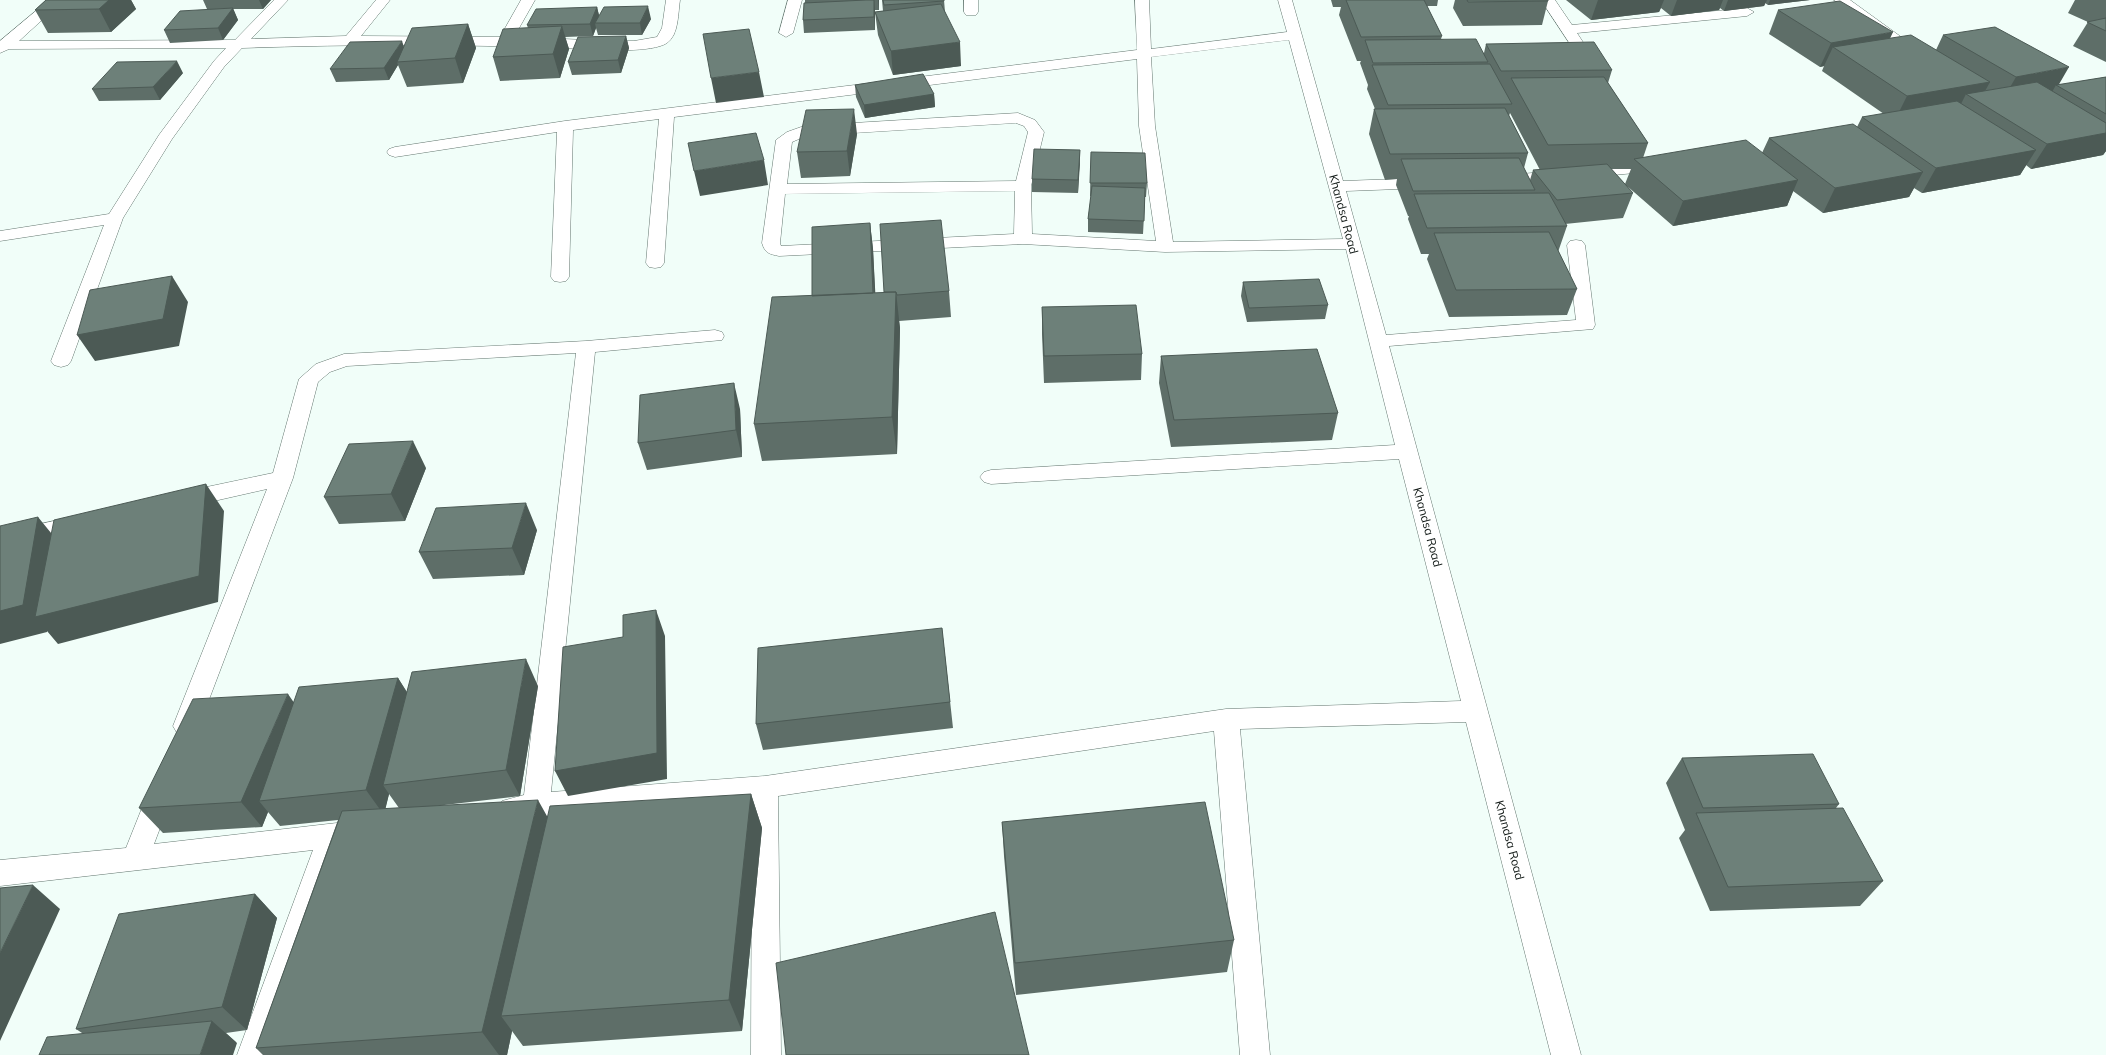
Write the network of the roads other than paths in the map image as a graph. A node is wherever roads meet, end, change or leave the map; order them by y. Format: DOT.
graph roads {
  1 [pos="57,0"];
  2 [pos="281,0"];
  3 [pos="382,0"];
  4 [pos="528,0"];
  5 [pos="673,0"];
  6 [pos="795,0"];
  7 [pos="1142,0"];
  8 [pos="1285,0"];
  9 [pos="1548,0"];
  10 [pos="1841,0"];
  11 [pos="1747,12"];
  12 [pos="1568,30"];
  13 [pos="786,33"];
  14 [pos="1295,35"];
  15 [pos="350,40"];
  16 [pos="506,41"];
  17 [pos="241,44"];
  18 [pos="2,46"];
  19 [pos="1145,54"];
  20 [pos="1930,63"];
  21 [pos="1602,82"];
  22 [pos="667,114"];
  23 [pos="564,126"];
  24 [pos="395,152"];
  25 [pos="1649,155"];
  26 [pos="1484,182"];
  27 [pos="1438,183"];
  28 [pos="1023,186"];
  29 [pos="1337,186"];
  30 [pos="778,189"];
  31 [pos="115,218"];
  32 [pos="0,236"];
  33 [pos="1023,239"];
  34 [pos="1353,244"];
  35 [pos="1576,244"];
  36 [pos="1165,246"];
  37 [pos="655,263"];
  38 [pos="560,277"];
  39 [pos="715,336"];
  40 [pos="1378,341"];
  41 [pos="586,347"];
  42 [pos="61,361"];
  43 [pos="1408,450"];
  44 [pos="991,477"];
  45 [pos="282,478"];
  46 [pos="160,505"];
  47 [pos="99,519"];
  48 [pos="0,541"];
  49 [pos="1476,712"];
  50 [pos="1226,719"];
  51 [pos="177,749"];
  52 [pos="169,771"];
  53 [pos="765,787"];
  54 [pos="536,805"];
  55 [pos="489,812"];
  56 [pos="386,828"];
  57 [pos="331,837"];
  58 [pos="135,859"];
  59 [pos="0,873"];
  60 [pos="252,1055"];
  61 [pos="766,1055"];
  62 [pos="1255,1055"];
  63 [pos="1566,1055"];
  1 -- 18 [label="street"];
  2 -- 17 [label="street"];
  3 -- 15 [label="street"];
  4 -- 16 [label="street"];
  5 -- 16 [label="street"];
  6 -- 13 [label="street"];
  7 -- 19 [label="street"];
  8 -- 14 [label="street, Khandsa Road"];
  9 -- 12 [label="street"];
  10 -- 20 [label="street"];
  11 -- 12 [label="street"];
  12 -- 21 [label="street"];
  14 -- 19 [label="street"];
  14 -- 29 [label="street, Khandsa Road"];
  15 -- 16 [label="street"];
  15 -- 17 [label="street"];
  17 -- 18 [label="street"];
  17 -- 31 [label="street"];
  19 -- 22 [label="street"];
  19 -- 36 [label="street"];
  22 -- 23 [label="street"];
  22 -- 37 [label="street"];
  23 -- 24 [label="street"];
  23 -- 38 [label="street"];
  25 -- 26 [label="street"];
  27 -- 29 [label="street"];
  28 -- 30 [label="street"];
  28 -- 30 [label="street"];
  28 -- 33 [label="street"];
  29 -- 34 [label="street, Khandsa Road"];
  30 -- 33 [label="street"];
  31 -- 32 [label="street"];
  31 -- 42 [label="street"];
  33 -- 36 [label="street"];
  34 -- 36 [label="street"];
  34 -- 40 [label="street, Khandsa Road"];
  35 -- 40 [label="street"];
  39 -- 41 [label="street"];
  40 -- 43 [label="street, Khandsa Road"];
  41 -- 45 [label="street"];
  41 -- 54 [label="street"];
  43 -- 44 [label="street"];
  43 -- 49 [label="street, Khandsa Road"];
  45 -- 46 [label="street"];
  45 -- 51 [label="street"];
  47 -- 48 [label="street"];
  49 -- 50 [label="street"];
  49 -- 63 [label="street, Khandsa Road"];
  50 -- 53 [label="street"];
  50 -- 62 [label="street"];
  52 -- 58 [label="street"];
  53 -- 54 [label="street"];
  53 -- 61 [label="street"];
  54 -- 55 [label="street"];
  56 -- 57 [label="street"];
  57 -- 58 [label="street"];
  57 -- 60 [label="street"];
  58 -- 59 [label="street"];
}
